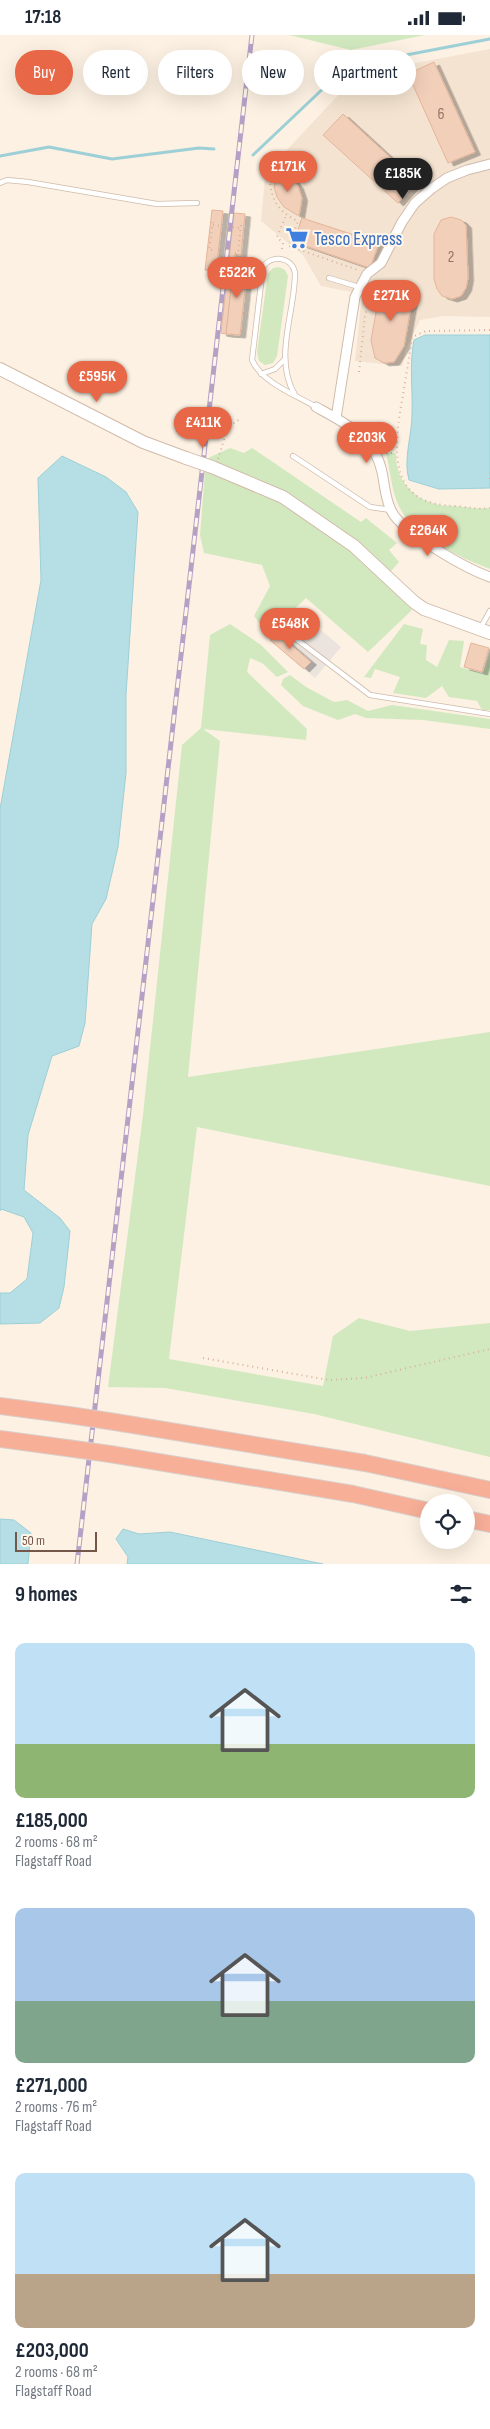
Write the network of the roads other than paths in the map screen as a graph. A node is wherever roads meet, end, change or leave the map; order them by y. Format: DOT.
graph roads {
  1 [pos="490,164"];
  2 [pos="0,183"];
  3 [pos="197,203"];
  4 [pos="329,278"];
  5 [pos="359,287"];
  6 [pos="284,360"];
  7 [pos="0,369"];
  8 [pos="261,373"];
  9 [pos="295,395"];
  10 [pos="316,407"];
  11 [pos="336,418"];
  12 [pos="293,457"];
  13 [pos="390,510"];
  14 [pos="490,577"];
  15 [pos="490,611"];
  16 [pos="283,629"];
  17 [pos="485,631"];
  18 [pos="490,714"];
  19 [pos="0,1406"];
  20 [pos="0,1439"];
  21 [pos="490,1490"];
  22 [pos="420,1509"];
  23 [pos="475,1521"];
  24 [pos="490,1525"];
  1 -- 5 [label="street"];
  2 -- 3 [label="lane"];
  4 -- 5 [label="lane"];
  5 -- 11 [label="street"];
  6 -- 8 [label="lane"];
  6 -- 8 [label="lane"];
  6 -- 9 [label="lane"];
  7 -- 17 [label="street, bridge"];
  8 -- 9 [label="lane"];
  9 -- 10 [label="lane"];
  10 -- 11 [label="street"];
  11 -- 13 [label="street"];
  12 -- 13 [label="lane"];
  13 -- 14 [label="street"];
  15 -- 17 [label="lane"];
  16 -- 18 [label="lane"];
  19 -- 21 [label="highway, bridge"];
  20 -- 22 [label="highway, bridge"];
  23 -- 24 [label="highway"];
}
